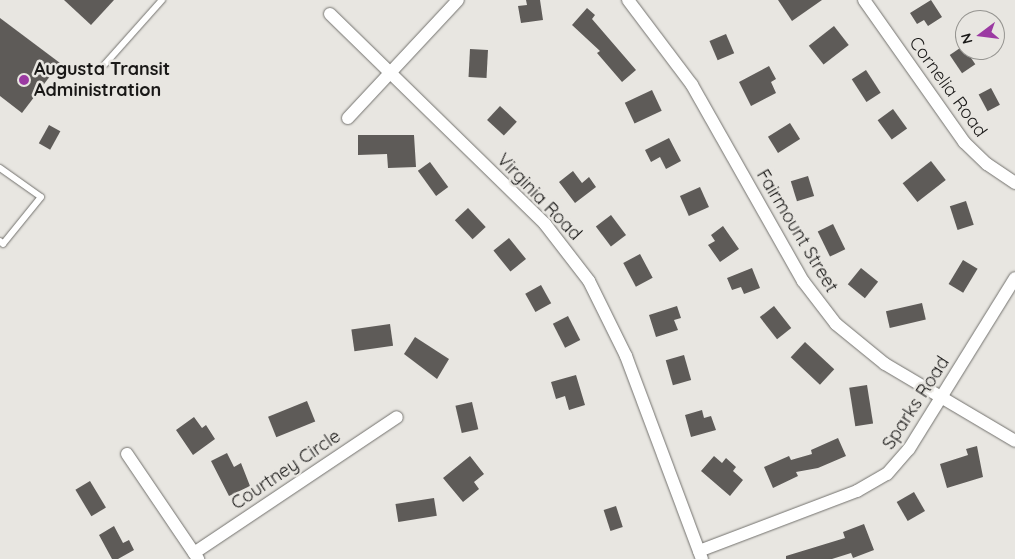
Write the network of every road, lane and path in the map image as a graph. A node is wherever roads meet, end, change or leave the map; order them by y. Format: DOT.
graph roads {
  1 [pos="162,0"];
  2 [pos="458,0"];
  3 [pos="628,0"];
  4 [pos="864,0"];
  5 [pos="330,14"];
  6 [pos="105,64"];
  7 [pos="389,74"];
  8 [pos="348,118"];
  9 [pos="0,168"];
  10 [pos="1015,183"];
  11 [pos="0,241"];
  12 [pos="1015,278"];
  13 [pos="940,399"];
  14 [pos="397,417"];
  15 [pos="1015,441"];
  16 [pos="127,454"];
  17 [pos="701,555"];
  18 [pos="196,556"];
  1 -- 6 [label="lane"];
  2 -- 7 [label="street"];
  3 -- 13 [label="street, Fairmount Street"];
  4 -- 10 [label="street, Cornelia Road"];
  5 -- 7 [label="street, Virginia Road"];
  7 -- 8 [label="street"];
  7 -- 17 [label="street, Virginia Road"];
  9 -- 11 [label="lane"];
  12 -- 13 [label="street, Sparks Road"];
  13 -- 15 [label="street, Fairmount Street"];
  13 -- 17 [label="street, Sparks Road"];
  14 -- 18 [label="street, Courtney Circle"];
  16 -- 18 [label="street"];
}
